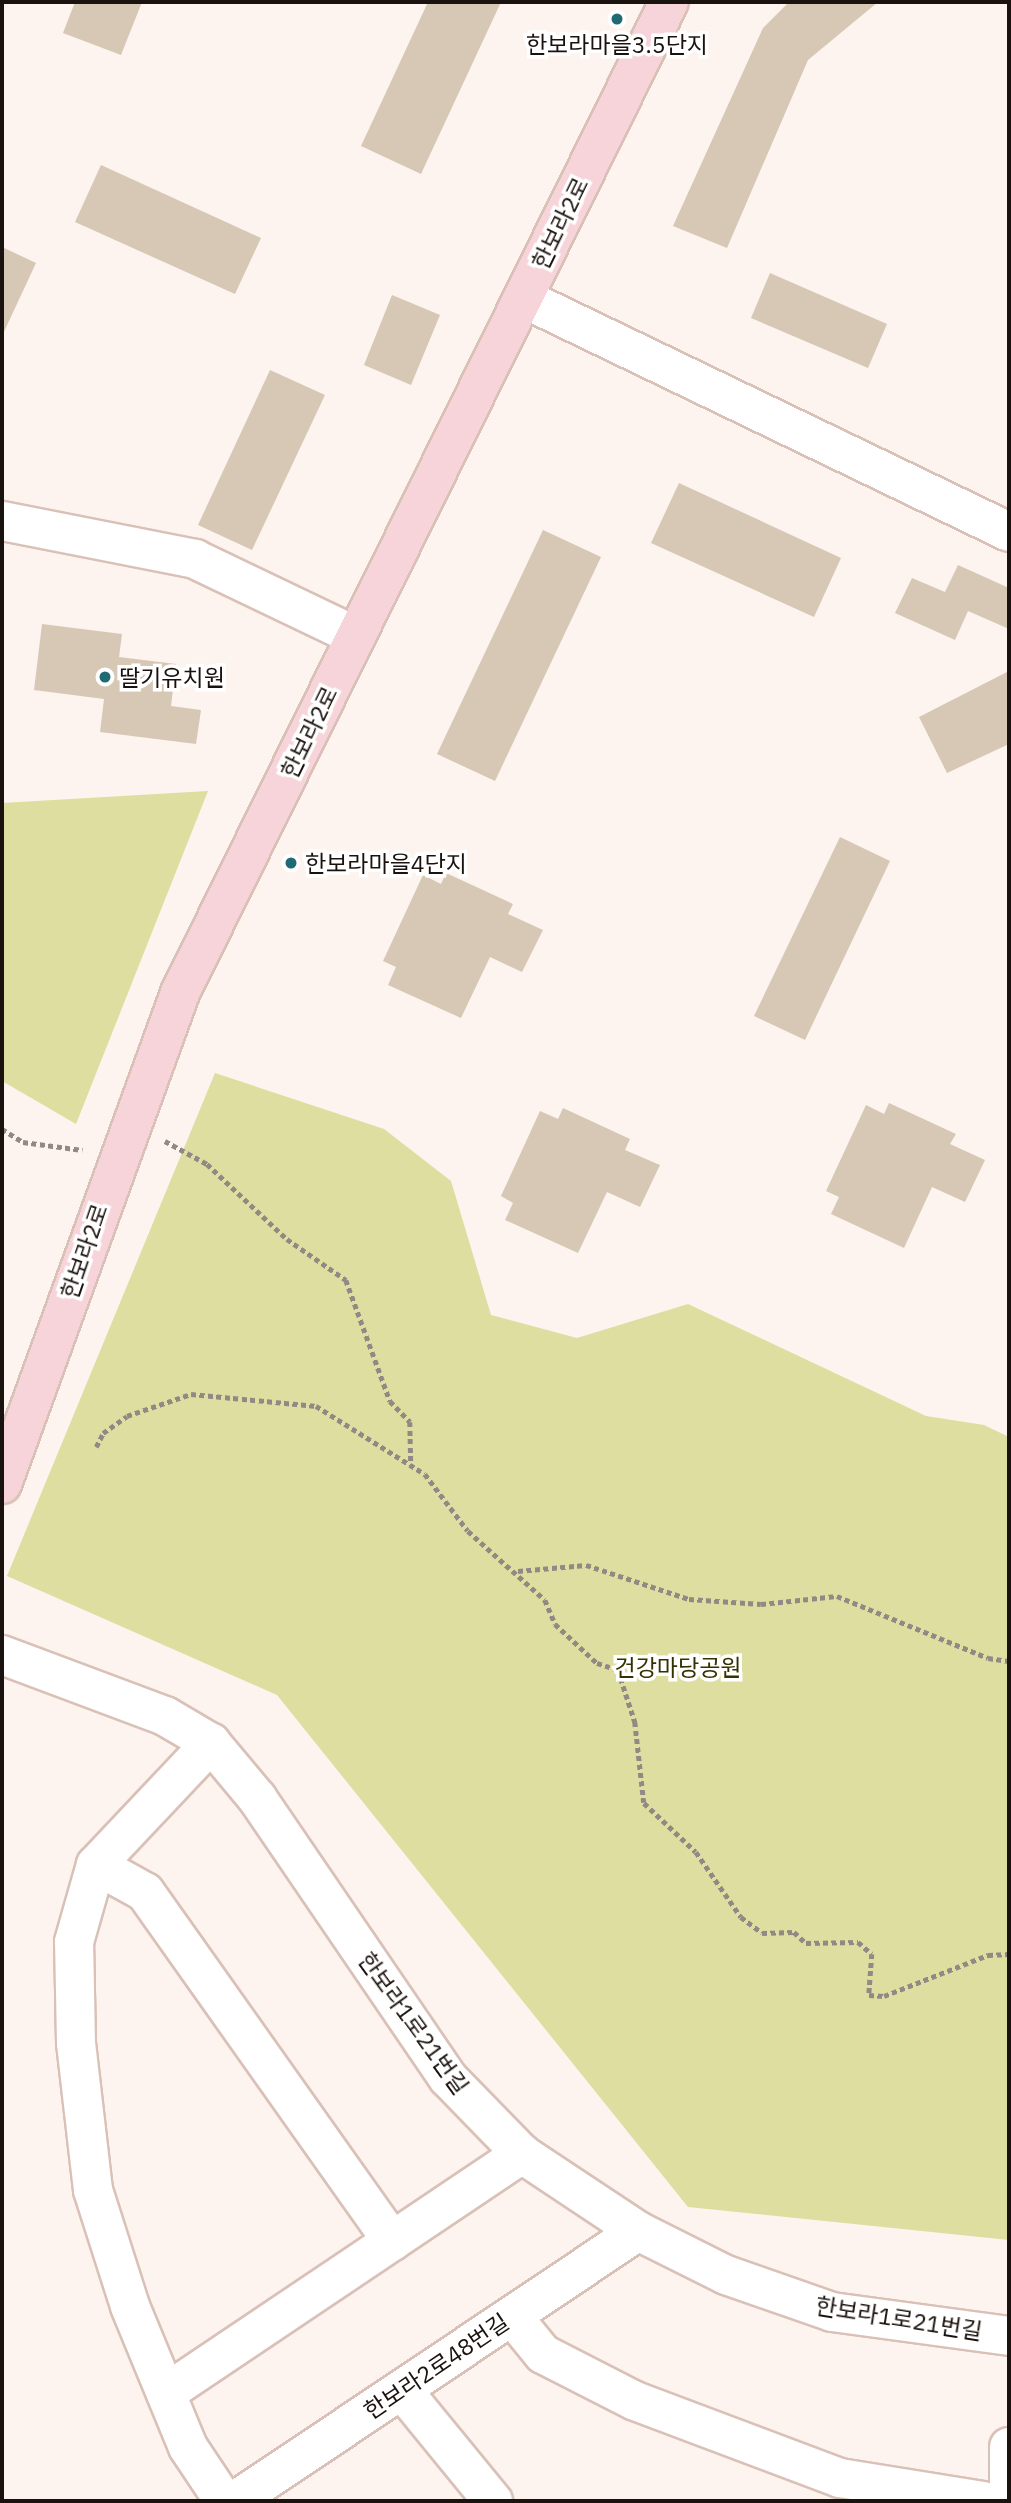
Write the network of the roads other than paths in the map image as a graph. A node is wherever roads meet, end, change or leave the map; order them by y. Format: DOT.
graph roads {
  1 [pos="669,2"];
  2 [pos="523,298"];
  3 [pos="2,521"];
  4 [pos="1009,532"];
  5 [pos="356,636"];
  6 [pos="2,1484"];
  7 [pos="2,1655"];
  8 [pos="211,1743"];
  9 [pos="96,1865"];
  10 [pos="522,2154"];
  11 [pos="638,2231"];
  12 [pos="392,2241"];
  13 [pos="512,2316"];
  14 [pos="1009,2336"];
  15 [pos="401,2390"];
  16 [pos="166,2393"];
  17 [pos="1009,2447"];
  18 [pos="224,2501"];
  19 [pos="235,2501"];
  20 [pos="493,2501"];
  21 [pos="983,2501"];
  22 [pos="1009,2501"];
  1 -- 2 [label="street, 한보라2로"];
  2 -- 4 [label="street"];
  2 -- 5 [label="street, 한보라2로"];
  3 -- 5 [label="street"];
  5 -- 6 [label="street, 한보라2로"];
  7 -- 8 [label="street, 한보라1로21번길"];
  8 -- 9 [label="street"];
  8 -- 10 [label="street, 한보라1로21번길"];
  9 -- 12 [label="street"];
  9 -- 16 [label="street"];
  10 -- 11 [label="street, 한보라1로21번길"];
  10 -- 12 [label="street"];
  11 -- 13 [label="street, 한보라2로48번길"];
  11 -- 14 [label="street, 한보라1로21번길"];
  12 -- 16 [label="street"];
  13 -- 15 [label="street, 한보라2로48번길"];
  13 -- 21 [label="street"];
  15 -- 19 [label="street, 한보라2로48번길"];
  15 -- 20 [label="street"];
  16 -- 18 [label="street"];
  17 -- 22 [label="street"];
}
